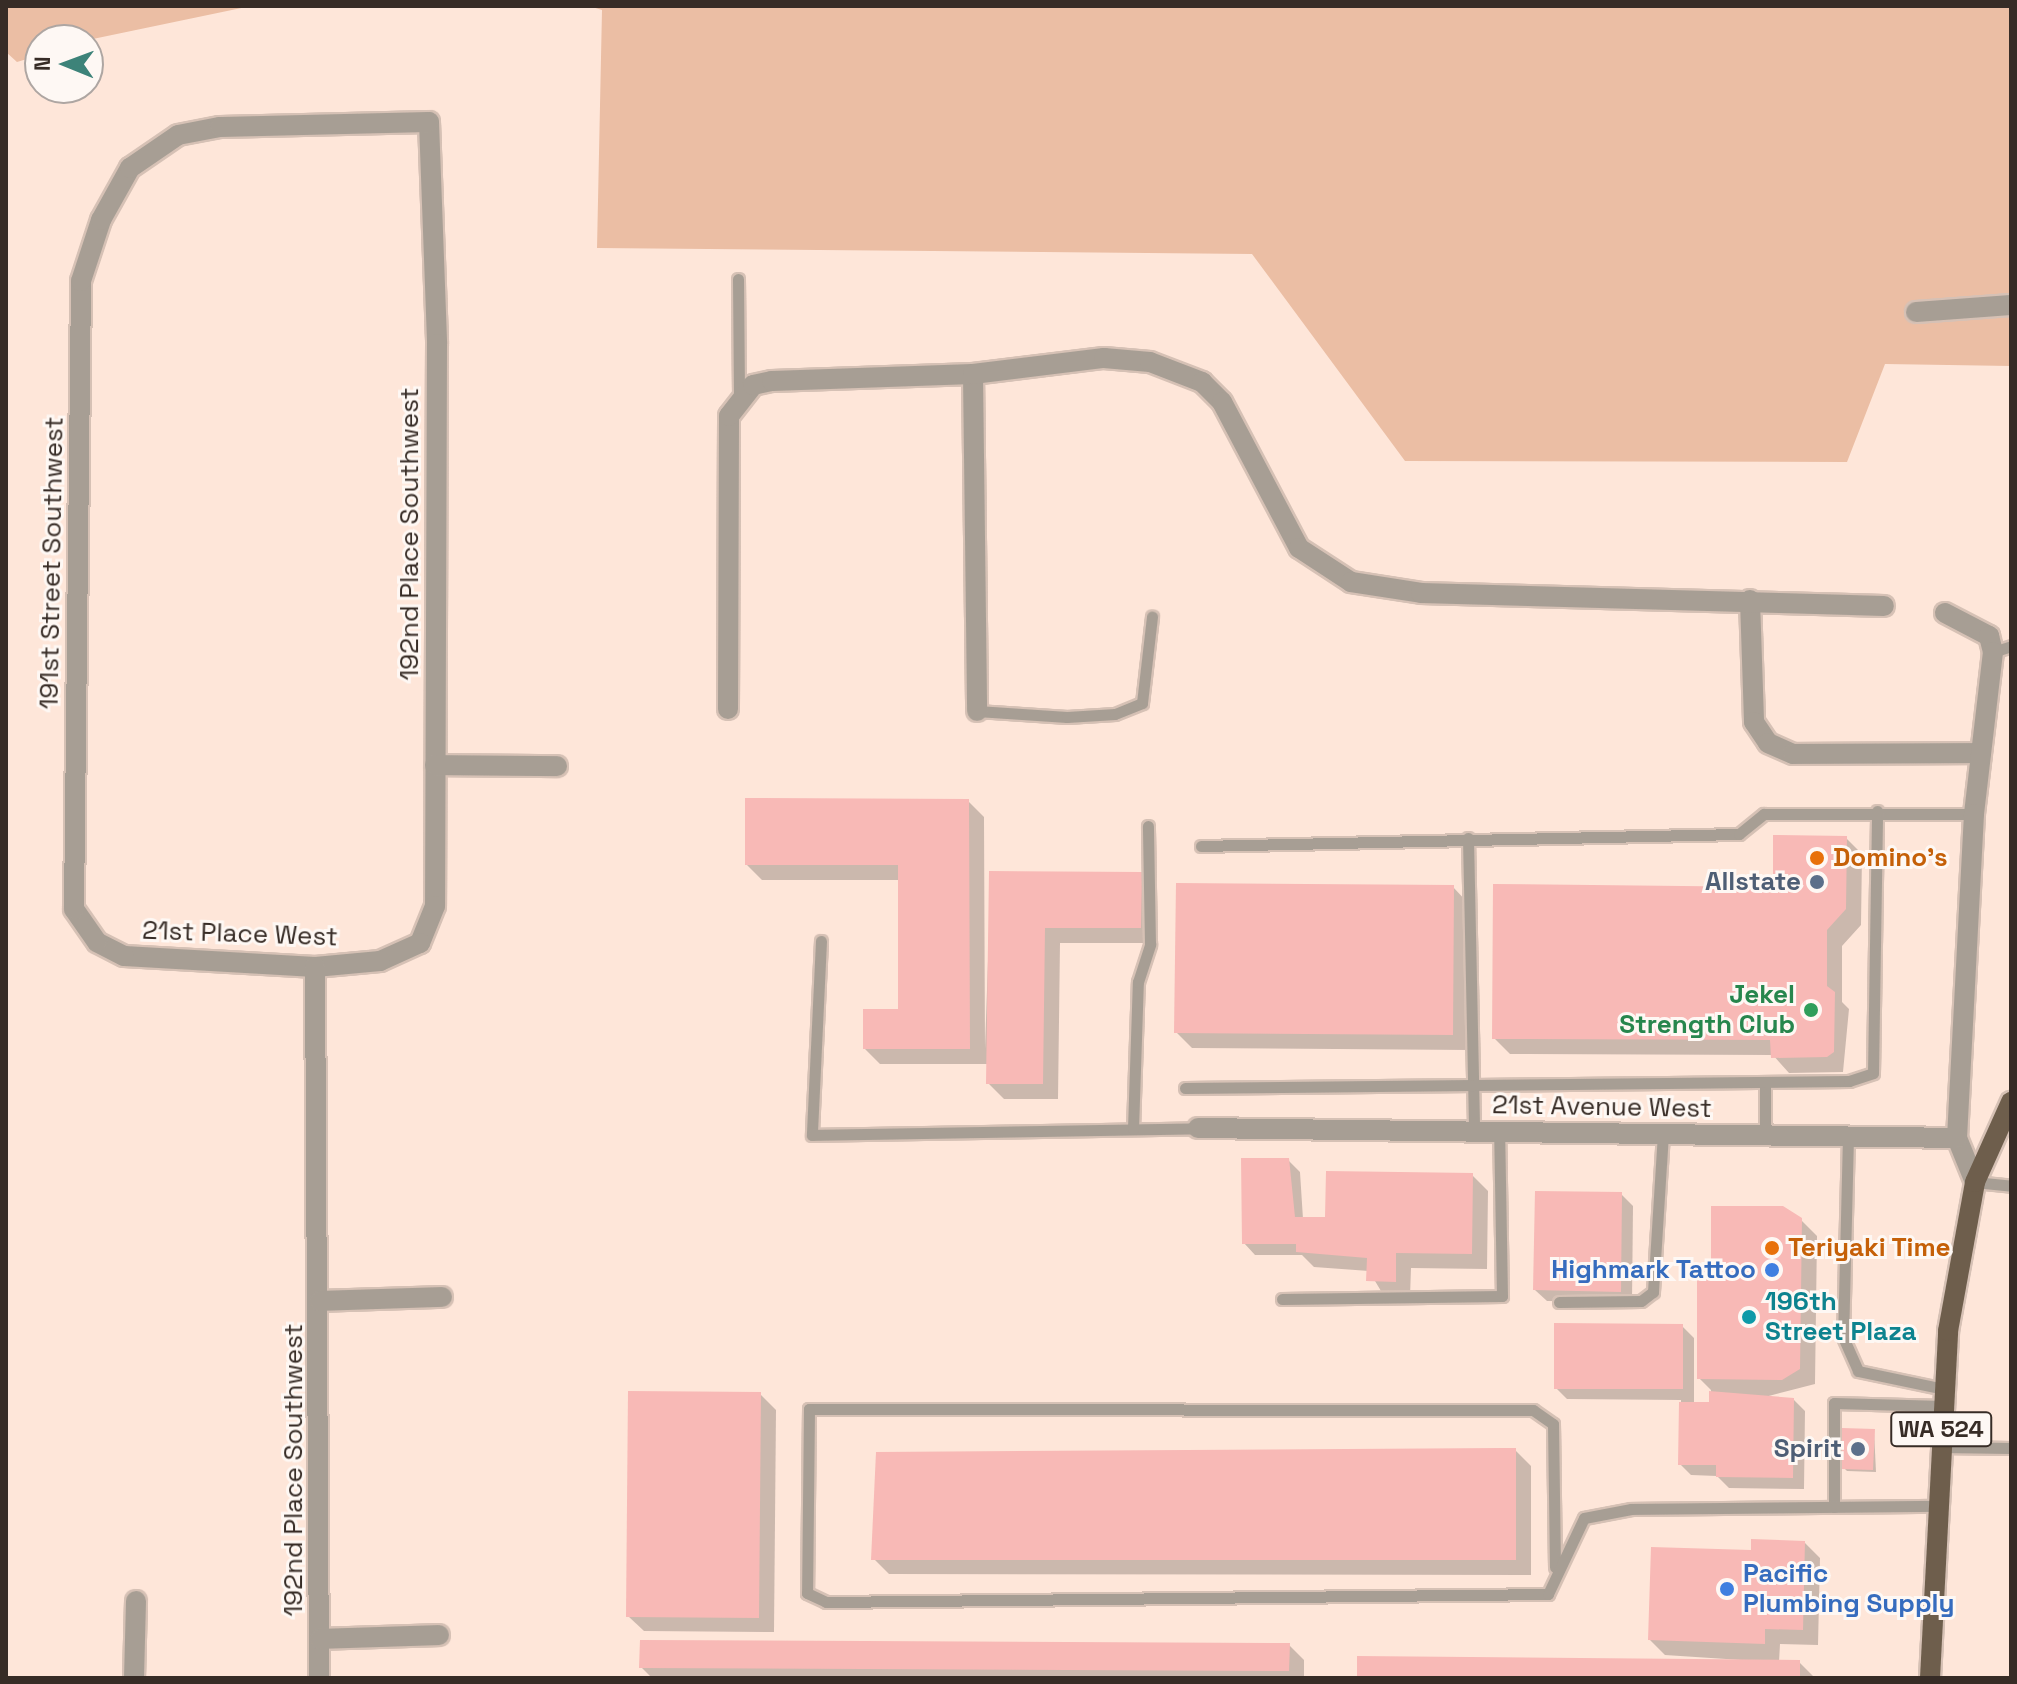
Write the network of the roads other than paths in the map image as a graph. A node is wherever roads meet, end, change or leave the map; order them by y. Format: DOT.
graph roads {
  1 [pos="429,122"];
  2 [pos="738,279"];
  3 [pos="2011,305"];
  4 [pos="1916,312"];
  5 [pos="973,374"];
  6 [pos="739,398"];
  7 [pos="1750,600"];
  8 [pos="1884,606"];
  9 [pos="1945,613"];
  10 [pos="1152,617"];
  11 [pos="2002,649"];
  12 [pos="728,709"];
  13 [pos="977,711"];
  14 [pos="1981,753"];
  15 [pos="435,765"];
  16 [pos="557,766"];
  17 [pos="1877,811"];
  18 [pos="1974,814"];
  19 [pos="1148,826"];
  20 [pos="1468,838"];
  21 [pos="1201,846"];
  22 [pos="74,909"];
  23 [pos="821,941"];
  24 [pos="420,943"];
  25 [pos="315,967"];
  26 [pos="1765,1082"];
  27 [pos="1471,1085"];
  28 [pos="1185,1088"];
  29 [pos="2011,1102"];
  30 [pos="1198,1128"];
  31 [pos="1133,1129"];
  32 [pos="1474,1131"];
  33 [pos="1499,1131"];
  34 [pos="1663,1134"];
  35 [pos="1765,1135"];
  36 [pos="1848,1136"];
  37 [pos="1957,1138"];
  38 [pos="1975,1182"];
  39 [pos="2011,1186"];
  40 [pos="442,1297"];
  41 [pos="1282,1299"];
  42 [pos="320,1301"];
  43 [pos="1559,1302"];
  44 [pos="1943,1397"];
  45 [pos="1940,1447"];
  46 [pos="2011,1448"];
  47 [pos="1937,1506"];
  48 [pos="1834,1507"];
  49 [pos="1555,1567"];
  50 [pos="136,1601"];
  51 [pos="439,1635"];
  52 [pos="320,1639"];
  53 [pos="134,1678"];
  54 [pos="319,1678"];
  55 [pos="1930,1678"];
  1 -- 15 [label="street, 192nd Place Southwest"];
  1 -- 22 [label="street, 191st Street Southwest"];
  2 -- 6 [label="lane"];
  3 -- 4 [label="street"];
  5 -- 6 [label="street"];
  5 -- 7 [label="street"];
  5 -- 13 [label="street"];
  6 -- 12 [label="street"];
  7 -- 8 [label="street"];
  7 -- 14 [label="street"];
  9 -- 11 [label="street"];
  10 -- 13 [label="lane"];
  11 -- 14 [label="street"];
  14 -- 18 [label="street"];
  15 -- 16 [label="street"];
  15 -- 24 [label="street, 192nd Place Southwest"];
  17 -- 18 [label="lane"];
  17 -- 20 [label="lane"];
  17 -- 26 [label="lane"];
  18 -- 37 [label="street"];
  19 -- 31 [label="lane"];
  20 -- 21 [label="lane"];
  20 -- 27 [label="lane"];
  22 -- 25 [label="street, 21st Place West"];
  23 -- 31 [label="lane"];
  24 -- 25 [label="street, 21st Place West"];
  25 -- 42 [label="street, 192nd Place Southwest"];
  26 -- 27 [label="lane"];
  26 -- 35 [label="lane"];
  27 -- 28 [label="lane"];
  27 -- 32 [label="lane"];
  29 -- 38 [label="main road, WA 524"];
  30 -- 31 [label="lane"];
  30 -- 32 [label="street, 21st Avenue West"];
  32 -- 33 [label="street, 21st Avenue West"];
  33 -- 34 [label="street, 21st Avenue West"];
  33 -- 41 [label="lane"];
  34 -- 35 [label="street, 21st Avenue West"];
  34 -- 43 [label="lane"];
  35 -- 36 [label="street, 21st Avenue West"];
  36 -- 37 [label="street, 21st Avenue West"];
  36 -- 44 [label="lane"];
  37 -- 38 [label="street"];
  38 -- 39 [label="lane"];
  38 -- 44 [label="main road, WA 524"];
  40 -- 42 [label="street, 192nd Place Southwest"];
  42 -- 52 [label="street, 192nd Place Southwest"];
  44 -- 45 [label="main road, WA 524"];
  44 -- 48 [label="lane"];
  45 -- 46 [label="lane"];
  45 -- 47 [label="main road, WA 524"];
  47 -- 48 [label="lane"];
  47 -- 55 [label="main road, WA 524"];
  48 -- 49 [label="lane"];
  49 -- 49 [label="lane"];
  50 -- 53 [label="street"];
  51 -- 52 [label="street, 192nd Place Southwest"];
  52 -- 54 [label="street, 192nd Place Southwest"];
}
